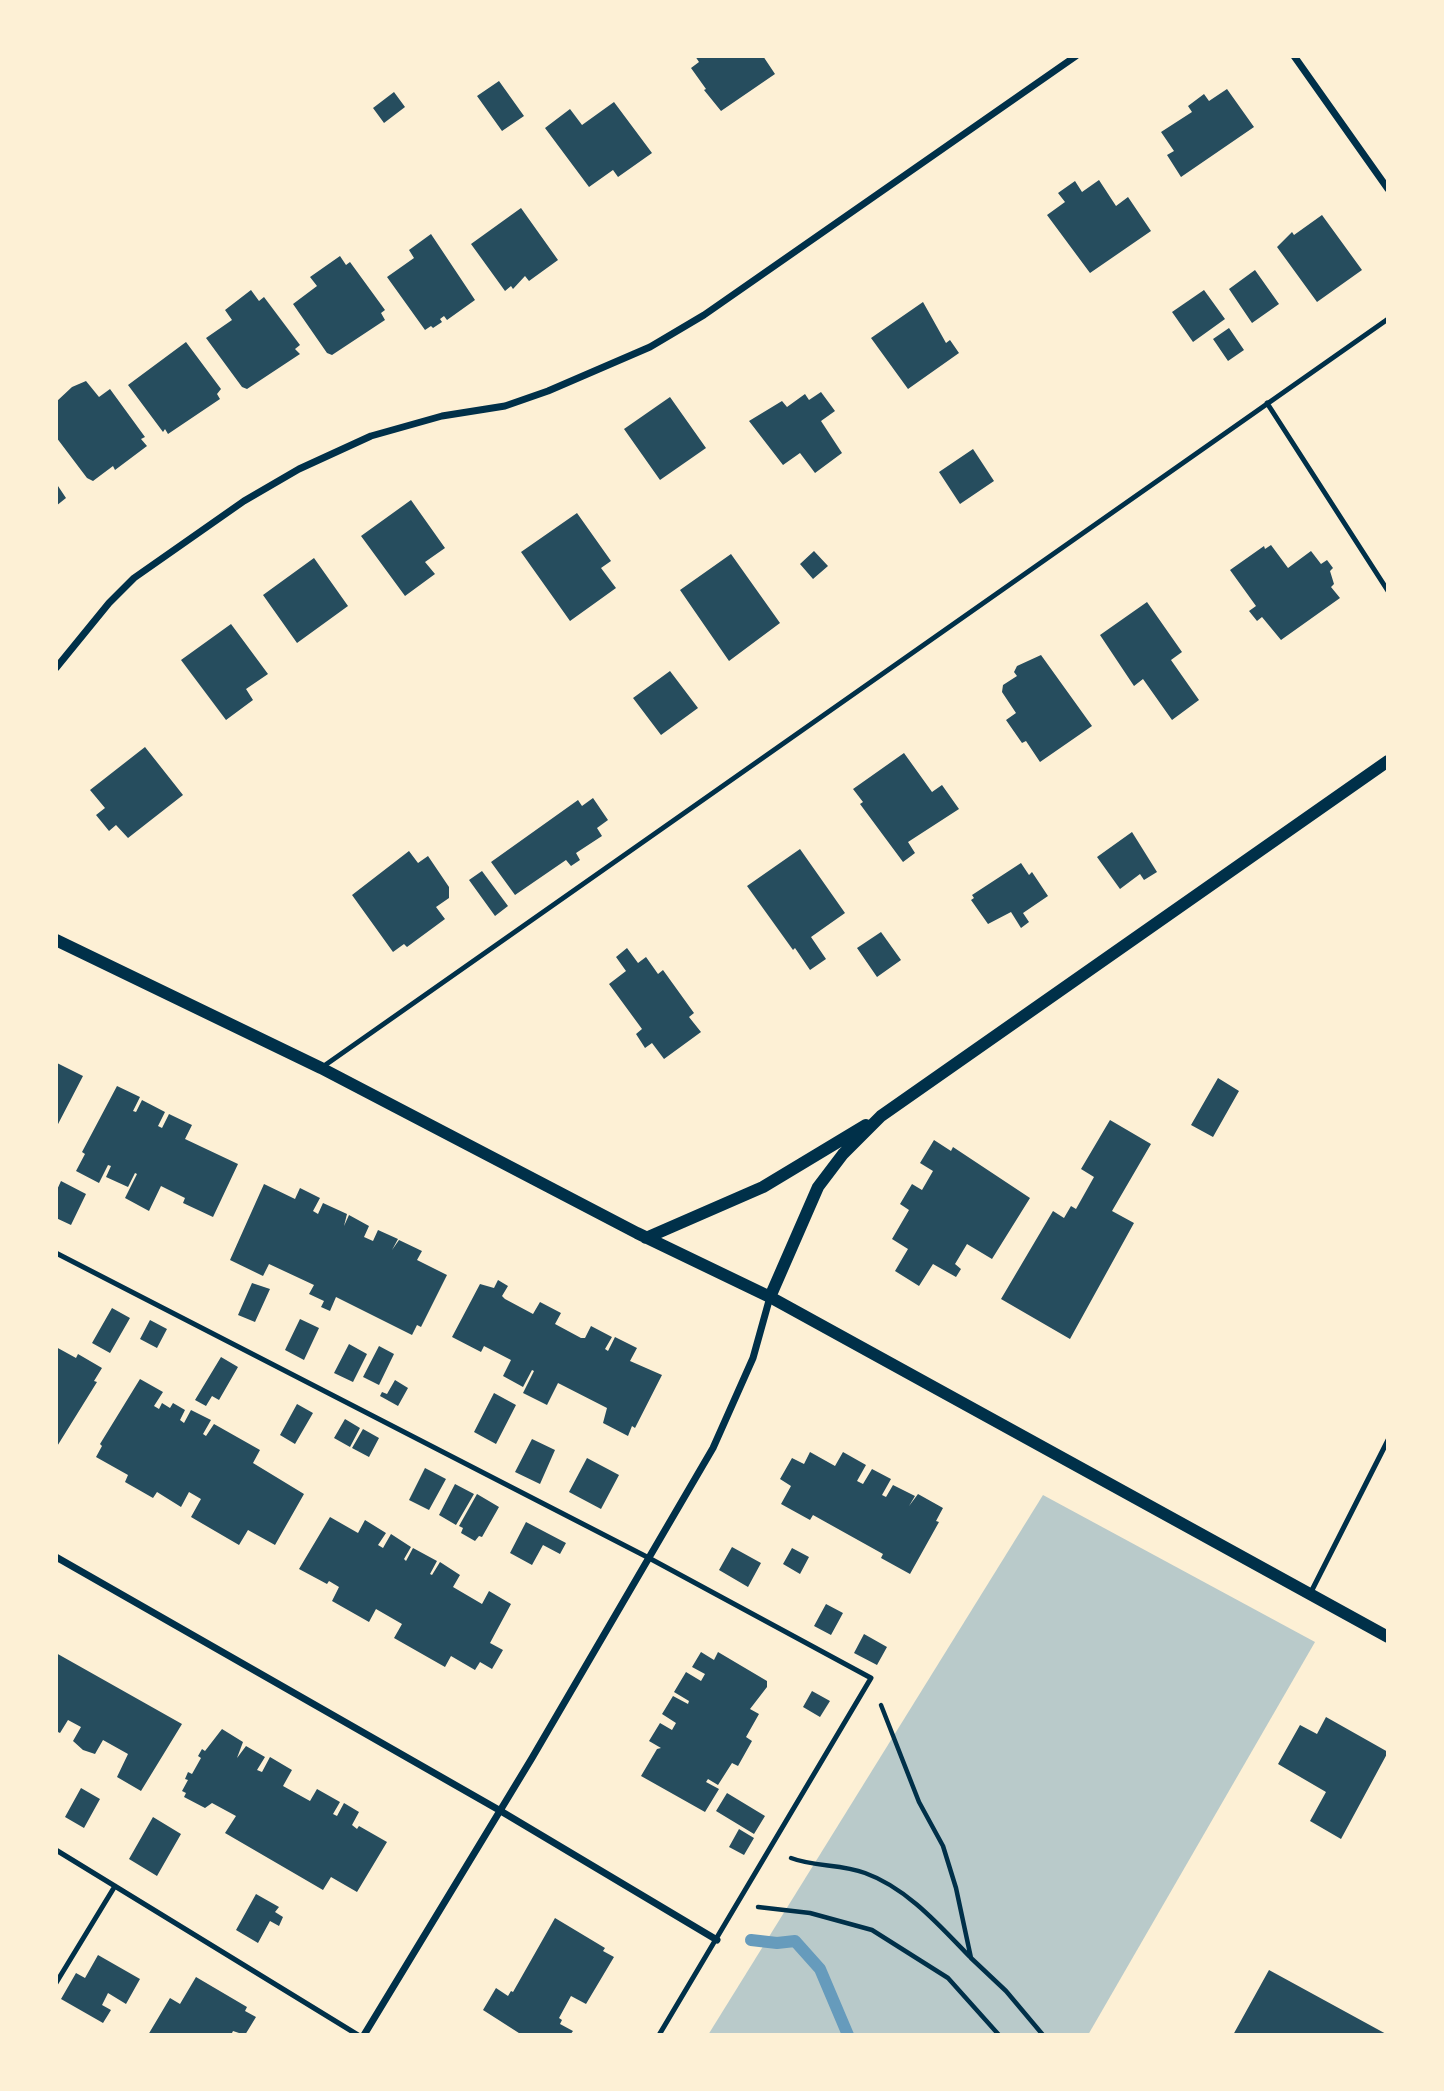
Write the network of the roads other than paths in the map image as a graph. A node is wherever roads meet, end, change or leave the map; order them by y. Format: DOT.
graph roads {
  1 [pos="1076,56"];
  2 [pos="1294,56"];
  3 [pos="1388,189"];
  4 [pos="1388,319"];
  5 [pos="1267,402"];
  6 [pos="1388,591"];
  7 [pos="56,668"];
  8 [pos="1388,761"];
  9 [pos="56,940"];
  10 [pos="321,1068"];
  11 [pos="881,1116"];
  12 [pos="646,1238"];
  13 [pos="56,1253"];
  14 [pos="770,1297"];
  15 [pos="1388,1440"];
  16 [pos="56,1557"];
  17 [pos="649,1558"];
  18 [pos="1310,1595"];
  19 [pos="1388,1637"];
  20 [pos="499,1810"];
  21 [pos="56,1850"];
  22 [pos="115,1886"];
  23 [pos="717,1940"];
  24 [pos="56,1983"];
  25 [pos="358,2035"];
  26 [pos="364,2035"];
  27 [pos="659,2035"];
  1 -- 7 [label="street"];
  2 -- 3 [label="street"];
  4 -- 5 [label="lane"];
  5 -- 6 [label="lane"];
  5 -- 10 [label="lane"];
  8 -- 11 [label="street"];
  9 -- 10 [label="street"];
  10 -- 12 [label="street"];
  11 -- 12 [label="street"];
  11 -- 14 [label="street"];
  12 -- 14 [label="street"];
  13 -- 17 [label="lane"];
  14 -- 17 [label="street"];
  14 -- 18 [label="street"];
  15 -- 18 [label="lane"];
  16 -- 20 [label="street"];
  17 -- 20 [label="street"];
  17 -- 23 [label="lane"];
  18 -- 19 [label="street"];
  20 -- 23 [label="street"];
  20 -- 26 [label="street"];
  21 -- 22 [label="lane"];
  22 -- 24 [label="lane"];
  22 -- 25 [label="lane"];
  23 -- 27 [label="lane"];
}
